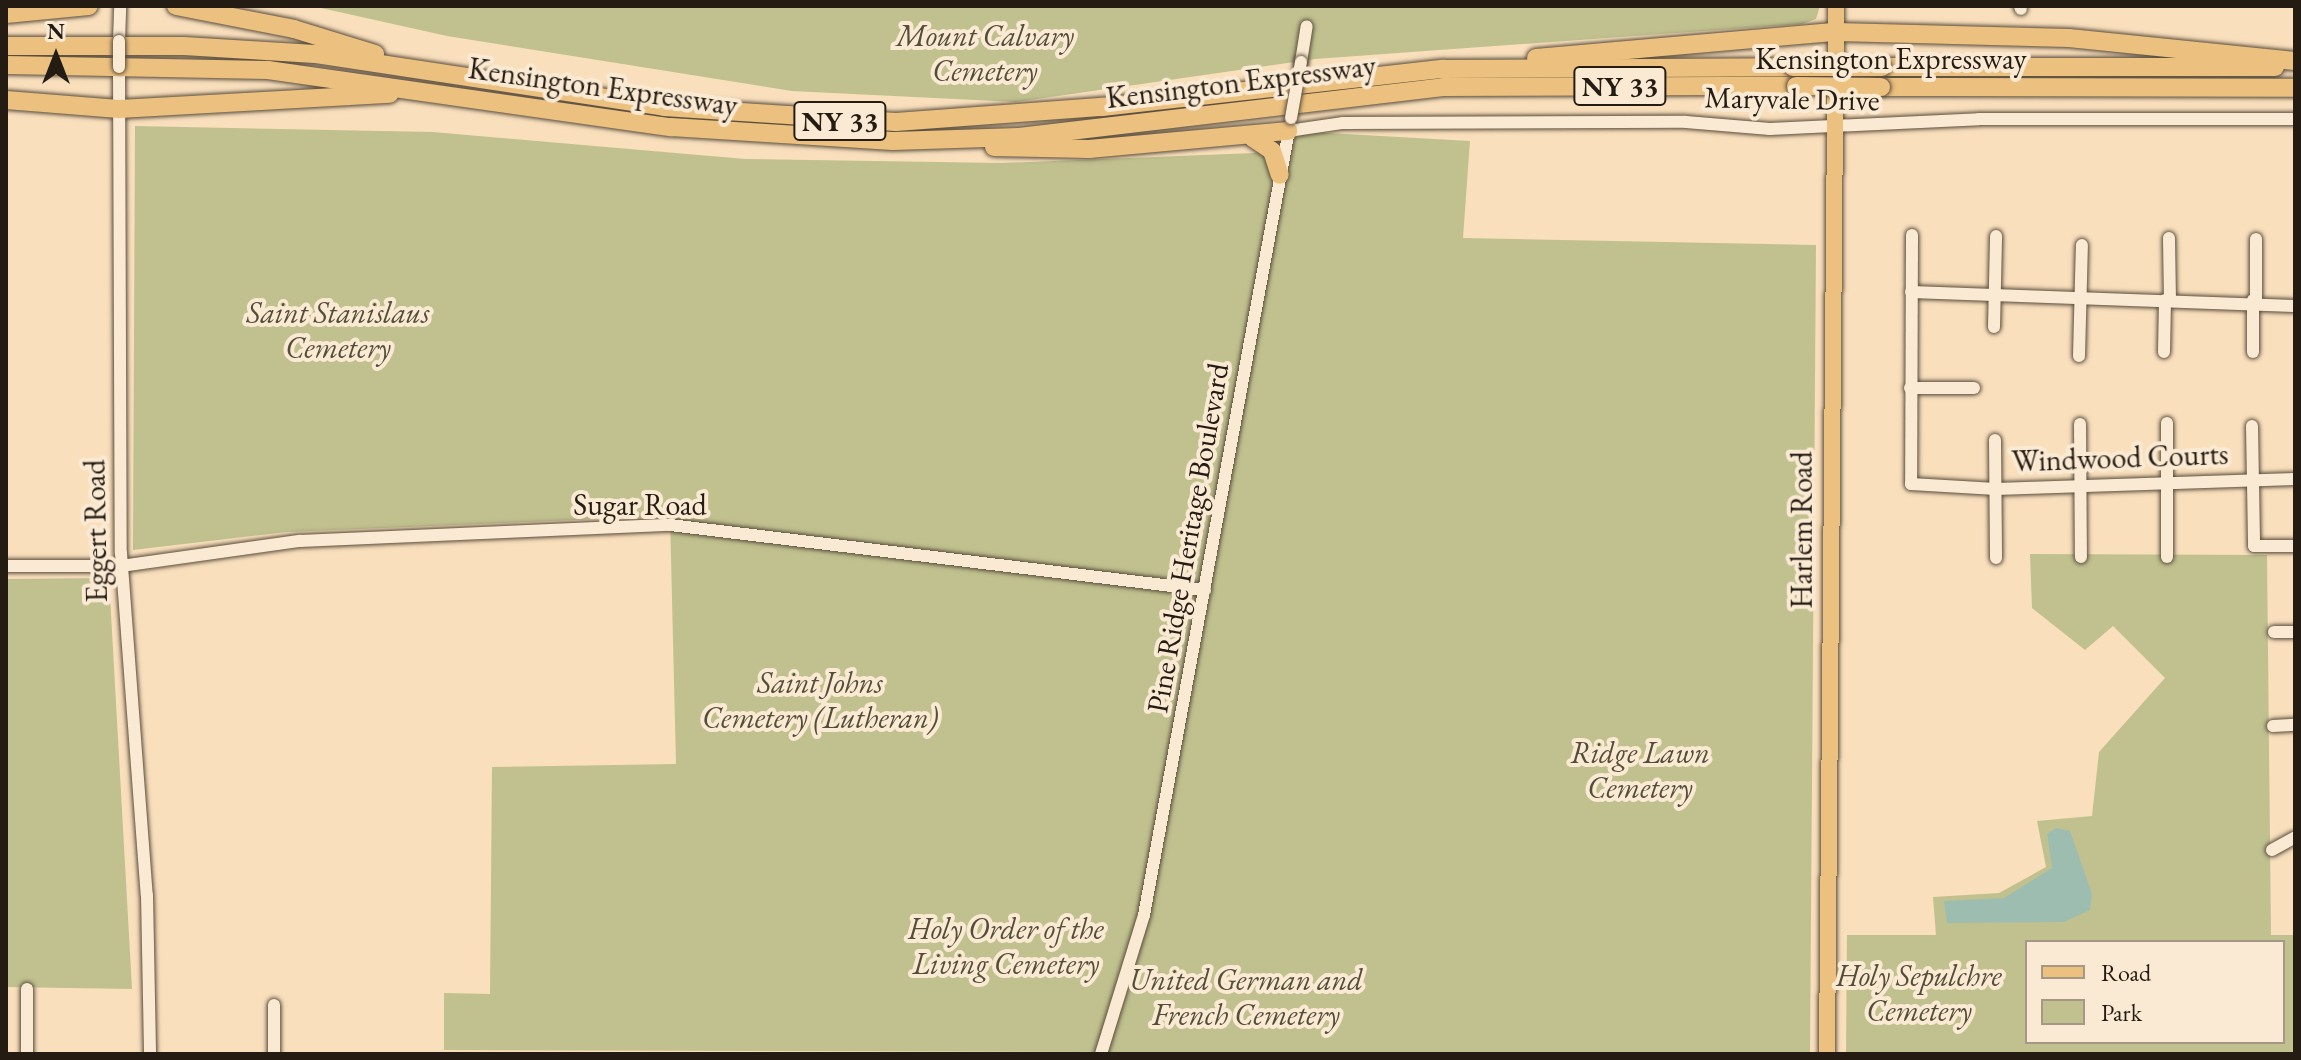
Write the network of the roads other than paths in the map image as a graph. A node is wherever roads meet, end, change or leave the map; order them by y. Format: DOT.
graph roads {
  1 [pos="89,6"];
  2 [pos="176,6"];
  3 [pos="1836,6"];
  4 [pos="120,7"];
  5 [pos="6,14"];
  6 [pos="1307,26"];
  7 [pos="1836,32"];
  8 [pos="6,46"];
  9 [pos="2295,61"];
  10 [pos="6,65"];
  11 [pos="2295,67"];
  12 [pos="1482,68"];
  13 [pos="431,71"];
  14 [pos="2295,88"];
  15 [pos="444,93"];
  16 [pos="6,100"];
  17 [pos="119,104"];
  18 [pos="2295,119"];
  19 [pos="1290,124"];
  20 [pos="1835,128"];
  21 [pos="1253,138"];
  22 [pos="939,141"];
  23 [pos="1280,175"];
  24 [pos="1912,235"];
  25 [pos="1996,236"];
  26 [pos="2169,238"];
  27 [pos="2256,239"];
  28 [pos="2082,245"];
  29 [pos="1911,292"];
  30 [pos="1995,294"];
  31 [pos="2081,299"];
  32 [pos="2167,300"];
  33 [pos="2254,300"];
  34 [pos="2295,306"];
  35 [pos="1994,327"];
  36 [pos="2164,352"];
  37 [pos="2253,352"];
  38 [pos="2079,356"];
  39 [pos="1910,388"];
  40 [pos="1974,388"];
  41 [pos="2167,423"];
  42 [pos="2080,424"];
  43 [pos="2252,426"];
  44 [pos="1995,440"];
  45 [pos="2295,479"];
  46 [pos="2254,480"];
  47 [pos="2167,481"];
  48 [pos="2081,486"];
  49 [pos="1996,489"];
  50 [pos="2295,546"];
  51 [pos="2081,557"];
  52 [pos="2167,557"];
  53 [pos="1996,558"];
  54 [pos="6,566"];
  55 [pos="121,566"];
  56 [pos="1205,590"];
  57 [pos="2274,632"];
  58 [pos="2295,632"];
  59 [pos="2295,725"];
  60 [pos="2273,726"];
  61 [pos="2295,837"];
  62 [pos="2272,850"];
  63 [pos="27,989"];
  64 [pos="274,1005"];
  65 [pos="27,1054"];
  66 [pos="150,1054"];
  67 [pos="274,1054"];
  68 [pos="1101,1054"];
  69 [pos="1827,1054"];
  1 -- 5 [label="highway"];
  2 -- 13 [label="highway"];
  3 -- 7 [label="main road, Harlem Road"];
  4 -- 17 [label="street, Eggert Road, bridge"];
  6 -- 19 [label="street, Pine Ridge Heritage Boulevard, bridge"];
  7 -- 9 [label="highway"];
  7 -- 12 [label="highway"];
  7 -- 20 [label="main road, Harlem Road"];
  8 -- 13 [label="highway, Kensington Expressway / NY 33"];
  10 -- 15 [label="highway, Kensington Expressway / NY 33"];
  11 -- 12 [label="highway, Kensington Expressway / NY 33, bridge"];
  12 -- 13 [label="highway, Kensington Expressway / NY 33"];
  14 -- 22 [label="highway, Kensington Expressway / NY 33, bridge"];
  15 -- 17 [label="highway"];
  15 -- 22 [label="highway, Kensington Expressway / NY 33"];
  16 -- 17 [label="highway"];
  17 -- 55 [label="street, Eggert Road"];
  18 -- 20 [label="street, Maryvale Drive"];
  19 -- 20 [label="street, Maryvale Drive"];
  19 -- 21 [label="highway"];
  19 -- 23 [label="street, Pine Ridge Heritage Boulevard"];
  20 -- 69 [label="main road, Harlem Road"];
  21 -- 22 [label="highway"];
  21 -- 23 [label="highway"];
  23 -- 56 [label="street, Pine Ridge Heritage Boulevard"];
  24 -- 29 [label="street"];
  25 -- 30 [label="street"];
  26 -- 32 [label="street"];
  27 -- 33 [label="street"];
  28 -- 31 [label="street"];
  29 -- 30 [label="street"];
  29 -- 39 [label="street"];
  30 -- 31 [label="street"];
  30 -- 35 [label="street"];
  31 -- 32 [label="street"];
  31 -- 38 [label="street"];
  32 -- 33 [label="street"];
  32 -- 36 [label="street"];
  33 -- 34 [label="street"];
  33 -- 37 [label="street"];
  39 -- 40 [label="street"];
  39 -- 49 [label="street"];
  41 -- 47 [label="street"];
  42 -- 48 [label="street"];
  43 -- 46 [label="street"];
  44 -- 49 [label="street, Windwood Courts"];
  45 -- 46 [label="street, Windwood Courts"];
  46 -- 47 [label="street, Windwood Courts"];
  46 -- 50 [label="street"];
  47 -- 48 [label="street, Windwood Courts"];
  47 -- 52 [label="street"];
  48 -- 49 [label="street, Windwood Courts"];
  48 -- 51 [label="street"];
  49 -- 53 [label="street"];
  54 -- 55 [label="street, Sugar Road"];
  55 -- 56 [label="street, Sugar Road"];
  55 -- 66 [label="street, Eggert Road"];
  56 -- 68 [label="street, Pine Ridge Heritage Boulevard"];
  57 -- 58 [label="street"];
  59 -- 60 [label="street"];
  61 -- 62 [label="street"];
  63 -- 65 [label="street"];
  64 -- 67 [label="street"];
}
